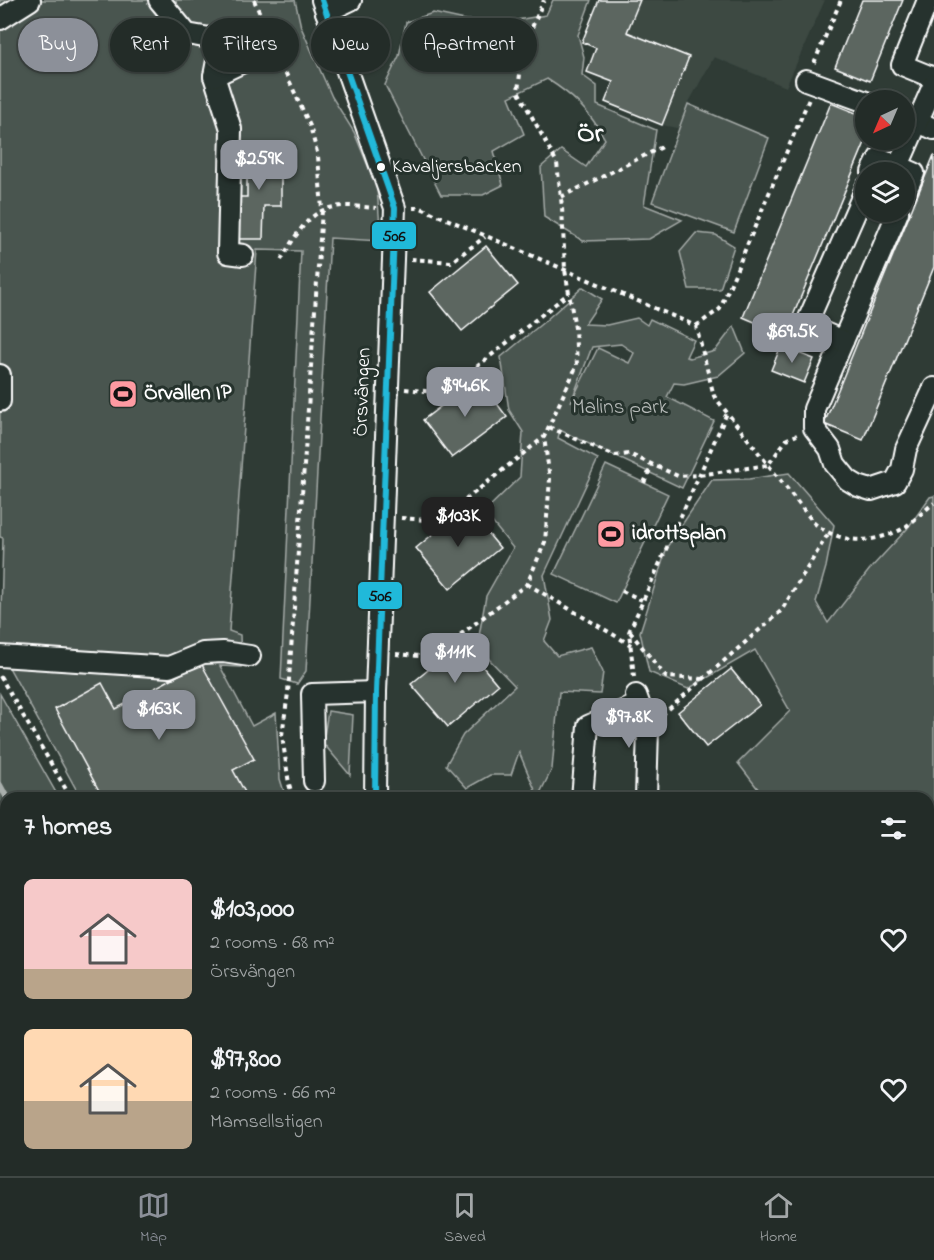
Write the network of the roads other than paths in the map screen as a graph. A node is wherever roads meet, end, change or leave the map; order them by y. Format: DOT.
graph roads {
  1 [pos="30,0"];
  2 [pos="159,0"];
  3 [pos="351,0"];
  4 [pos="928,0"];
  5 [pos="324,6"];
  6 [pos="0,19"];
  7 [pos="222,72"];
  8 [pos="214,76"];
  9 [pos="934,78"];
  10 [pos="811,82"];
  11 [pos="934,84"];
  12 [pos="855,98"];
  13 [pos="919,122"];
  14 [pos="900,162"];
  15 [pos="855,213"];
  16 [pos="894,222"];
  17 [pos="243,255"];
  18 [pos="843,341"];
  19 [pos="0,375"];
  20 [pos="934,388"];
  21 [pos="0,401"];
  22 [pos="0,656"];
  23 [pos="250,656"];
  24 [pos="376,692"];
  25 [pos="314,781"];
  26 [pos="375,792"];
  27 [pos="582,792"];
  28 [pos="646,792"];
  1 -- 6 [label="street"];
  2 -- 8 [label="street"];
  3 -- 5 [label="street"];
  4 -- 9 [label="street"];
  5 -- 24 [label="street, Örsvängen"];
  7 -- 8 [label="street"];
  8 -- 17 [label="street"];
  10 -- 12 [label="street"];
  11 -- 13 [label="street"];
  13 -- 14 [label="street"];
  15 -- 18 [label="street"];
  16 -- 18 [label="street"];
  18 -- 20 [label="street"];
  19 -- 21 [label="street"];
  22 -- 23 [label="street"];
  24 -- 25 [label="street"];
  24 -- 26 [label="street, Örsvängen"];
  27 -- 28 [label="street"];
}
